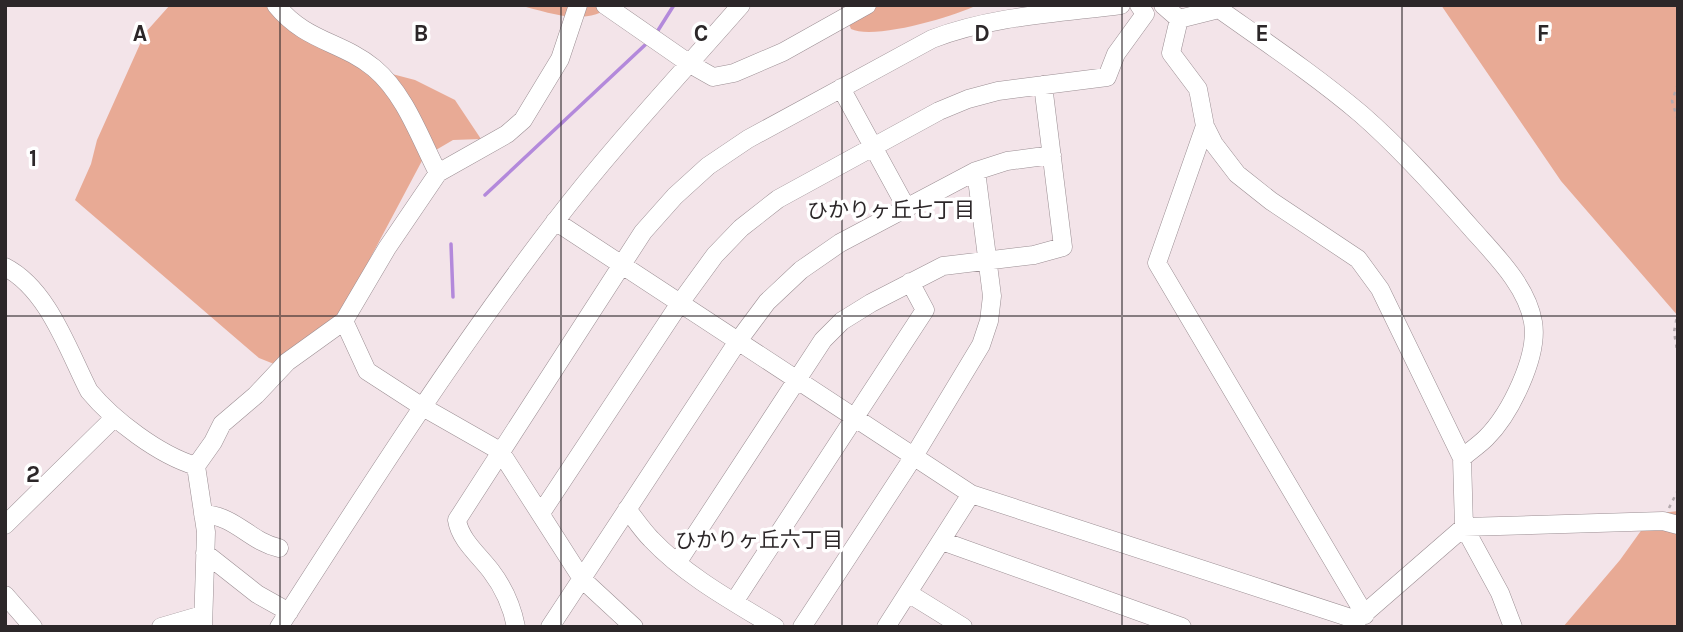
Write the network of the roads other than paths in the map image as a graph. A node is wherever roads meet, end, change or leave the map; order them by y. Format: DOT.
graph roads {
  1 [pos="276,5"];
  2 [pos="578,5"];
  3 [pos="605,5"];
  4 [pos="741,5"];
  5 [pos="867,5"];
  6 [pos="1121,5"];
  7 [pos="1139,5"];
  8 [pos="1163,5"];
  9 [pos="1038,10"];
  10 [pos="1180,19"];
  11 [pos="690,64"];
  12 [pos="1043,85"];
  13 [pos="841,88"];
  14 [pos="1205,125"];
  15 [pos="873,148"];
  16 [pos="1052,155"];
  17 [pos="976,171"];
  18 [pos="438,173"];
  19 [pos="906,207"];
  20 [pos="555,221"];
  21 [pos="988,260"];
  22 [pos="622,266"];
  23 [pos="5,267"];
  24 [pos="910,282"];
  25 [pos="680,303"];
  26 [pos="344,321"];
  27 [pos="738,341"];
  28 [pos="796,380"];
  29 [pos="421,406"];
  30 [pos="114,418"];
  31 [pos="856,418"];
  32 [pos="500,451"];
  33 [pos="914,456"];
  34 [pos="1462,458"];
  35 [pos="196,466"];
  36 [pos="971,494"];
  37 [pos="627,509"];
  38 [pos="541,513"];
  39 [pos="203,514"];
  40 [pos="1670,523"];
  41 [pos="5,525"];
  42 [pos="1464,527"];
  43 [pos="942,541"];
  44 [pos="279,548"];
  45 [pos="205,553"];
  46 [pos="677,563"];
  47 [pos="582,579"];
  48 [pos="908,593"];
  49 [pos="5,595"];
  50 [pos="734,602"];
  51 [pos="1365,615"];
  52 [pos="284,619"];
  53 [pos="202,621"];
  54 [pos="33,627"];
  55 [pos="161,627"];
  56 [pos="516,627"];
  57 [pos="550,627"];
  58 [pos="634,627"];
  59 [pos="775,627"];
  60 [pos="802,627"];
  61 [pos="886,627"];
  62 [pos="962,627"];
  63 [pos="1182,627"];
  64 [pos="1513,627"];
  1 -- 18 [label="street"];
  2 -- 18 [label="street"];
  3 -- 11 [label="street"];
  4 -- 11 [label="street"];
  5 -- 11 [label="street"];
  6 -- 9 [label="street"];
  7 -- 12 [label="street"];
  8 -- 10 [label="street"];
  9 -- 13 [label="street"];
  10 -- 14 [label="street"];
  10 -- 34 [label="street"];
  11 -- 20 [label="street"];
  12 -- 15 [label="street"];
  12 -- 16 [label="street"];
  13 -- 15 [label="street"];
  13 -- 22 [label="street"];
  14 -- 34 [label="street"];
  14 -- 51 [label="street"];
  15 -- 19 [label="street"];
  15 -- 25 [label="street"];
  16 -- 17 [label="street"];
  16 -- 21 [label="street"];
  17 -- 19 [label="street"];
  17 -- 21 [label="street"];
  18 -- 26 [label="street"];
  19 -- 27 [label="street"];
  20 -- 22 [label="street"];
  20 -- 29 [label="street"];
  21 -- 24 [label="street"];
  21 -- 33 [label="street"];
  22 -- 25 [label="street"];
  22 -- 32 [label="street"];
  23 -- 30 [label="street"];
  24 -- 28 [label="street"];
  24 -- 31 [label="street"];
  25 -- 27 [label="street"];
  25 -- 38 [label="street"];
  26 -- 29 [label="street"];
  26 -- 35 [label="street"];
  27 -- 28 [label="street"];
  27 -- 37 [label="street"];
  28 -- 31 [label="street"];
  28 -- 46 [label="street"];
  29 -- 32 [label="street"];
  29 -- 52 [label="street"];
  30 -- 35 [label="street"];
  30 -- 41 [label="street"];
  31 -- 33 [label="street"];
  31 -- 50 [label="street"];
  32 -- 38 [label="street"];
  32 -- 56 [label="street"];
  33 -- 36 [label="street"];
  33 -- 60 [label="street"];
  34 -- 42 [label="street"];
  35 -- 39 [label="street"];
  36 -- 43 [label="street"];
  36 -- 51 [label="street"];
  37 -- 46 [label="street"];
  37 -- 47 [label="street"];
  38 -- 47 [label="street"];
  39 -- 44 [label="street"];
  39 -- 45 [label="street"];
  40 -- 42 [label="street"];
  42 -- 51 [label="street"];
  42 -- 64 [label="street"];
  43 -- 48 [label="street"];
  43 -- 63 [label="street"];
  45 -- 52 [label="street"];
  45 -- 53 [label="street"];
  46 -- 50 [label="street"];
  47 -- 57 [label="street"];
  47 -- 58 [label="street"];
  48 -- 61 [label="street"];
  48 -- 62 [label="street"];
  49 -- 54 [label="street"];
  50 -- 59 [label="street"];
  53 -- 55 [label="street"];
}
